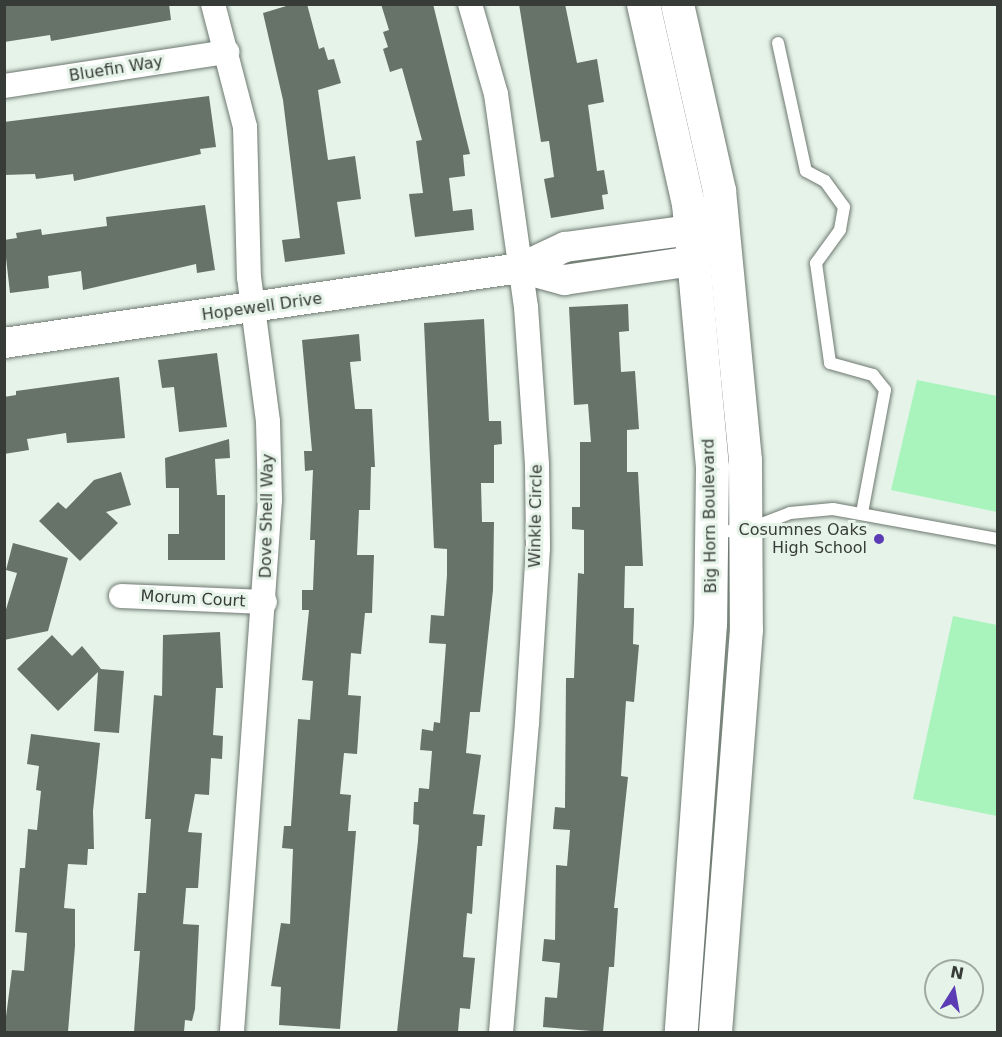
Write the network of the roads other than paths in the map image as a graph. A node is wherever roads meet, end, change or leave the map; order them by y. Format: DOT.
graph roads {
  1 [pos="213,4"];
  2 [pos="470,4"];
  3 [pos="643,4"];
  4 [pos="677,4"];
  5 [pos="778,43"];
  6 [pos="227,52"];
  7 [pos="4,87"];
  8 [pos="692,246"];
  9 [pos="520,268"];
  10 [pos="254,308"];
  11 [pos="4,343"];
  12 [pos="862,513"];
  13 [pos="746,530"];
  14 [pos="711,532"];
  15 [pos="998,539"];
  16 [pos="121,596"];
  17 [pos="265,602"];
  18 [pos="232,1032"];
  19 [pos="501,1032"];
  20 [pos="681,1032"];
  21 [pos="715,1032"];
  1 -- 6 [label="street, Dove Shell Way"];
  2 -- 9 [label="street, Winkle Circle"];
  3 -- 8 [label="main road, Big Horn Boulevard"];
  4 -- 13 [label="main road"];
  5 -- 12 [label="lane"];
  6 -- 7 [label="street, Bluefin Way"];
  6 -- 10 [label="street, Dove Shell Way"];
  8 -- 9 [label="street, Hopewell Drive"];
  8 -- 14 [label="main road, Big Horn Boulevard"];
  9 -- 10 [label="street, Hopewell Drive"];
  9 -- 19 [label="street, Winkle Circle"];
  10 -- 11 [label="street, Hopewell Drive"];
  10 -- 17 [label="street, Dove Shell Way"];
  12 -- 13 [label="lane"];
  12 -- 15 [label="lane"];
  13 -- 14 [label="lane"];
  13 -- 21 [label="main road"];
  14 -- 20 [label="main road, Big Horn Boulevard"];
  16 -- 17 [label="street, Morum Court"];
  17 -- 18 [label="street, Dove Shell Way"];
}
